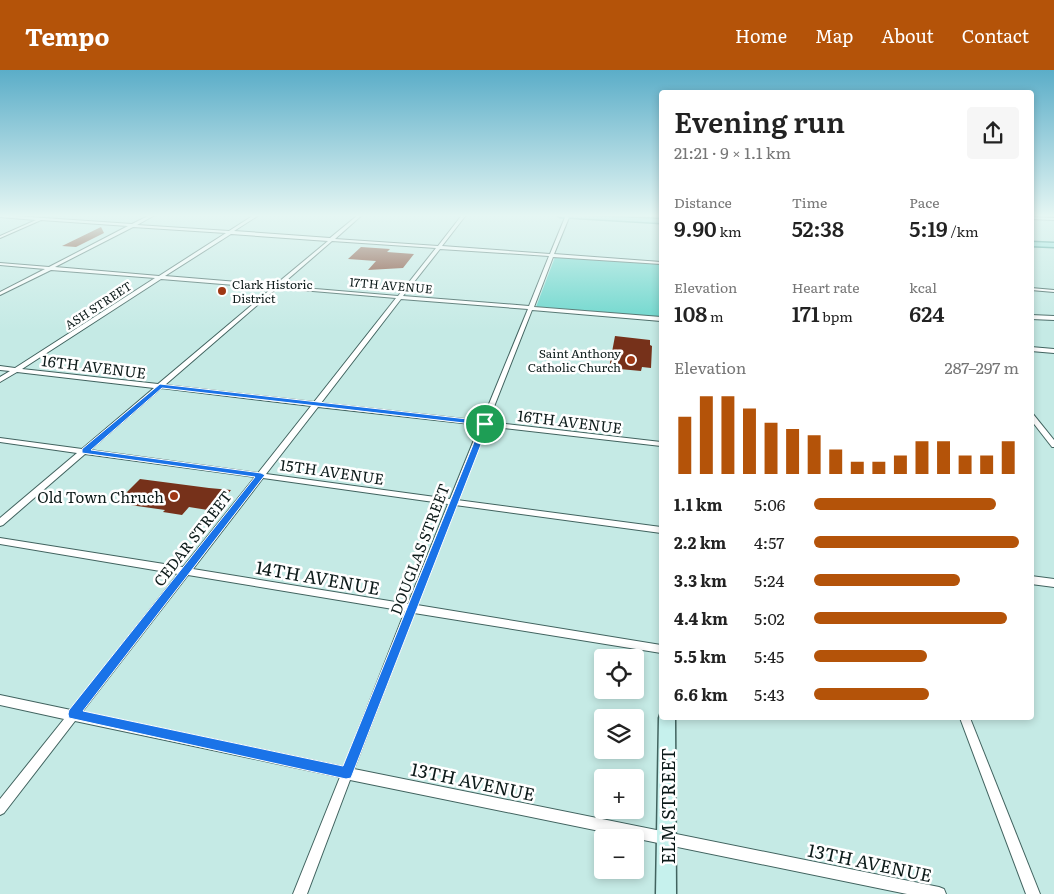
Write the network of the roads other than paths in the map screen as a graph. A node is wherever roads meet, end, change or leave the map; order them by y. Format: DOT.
graph roads {
  1 [pos="78,253"];
  2 [pos="197,253"];
  3 [pos="315,253"];
  4 [pos="435,253"];
  5 [pos="530,253"];
  6 [pos="552,255"];
  7 [pos="659,263"];
  8 [pos="0,264"];
  9 [pos="50,268"];
  10 [pos="160,277"];
  11 [pos="276,287"];
  12 [pos="1034,289"];
  13 [pos="1054,291"];
  14 [pos="0,294"];
  15 [pos="400,297"];
  16 [pos="532,308"];
  17 [pos="1034,316"];
  18 [pos="1054,318"];
  19 [pos="659,319"];
  20 [pos="1034,349"];
  21 [pos="1054,351"];
  22 [pos="0,368"];
  23 [pos="16,370"];
  24 [pos="0,380"];
  25 [pos="160,386"];
  26 [pos="316,404"];
  27 [pos="1034,419"];
  28 [pos="485,424"];
  29 [pos="0,440"];
  30 [pos="659,444"];
  31 [pos="1054,445"];
  32 [pos="84,451"];
  33 [pos="261,475"];
  34 [pos="453,501"];
  35 [pos="0,524"];
  36 [pos="659,530"];
  37 [pos="0,541"];
  38 [pos="186,571"];
  39 [pos="1034,580"];
  40 [pos="1054,583"];
  41 [pos="413,609"];
  42 [pos="659,649"];
  43 [pos="0,700"];
  44 [pos="74,714"];
  45 [pos="667,720"];
  46 [pos="966,720"];
  47 [pos="346,773"];
  48 [pos="0,809"];
  49 [pos="667,838"];
  50 [pos="300,894"];
  51 [pos="666,894"];
  52 [pos="939,894"];
  53 [pos="1032,894"];
  1 -- 9 [label="street"];
  2 -- 10 [label="street, ASH STREET"];
  3 -- 11 [label="street"];
  4 -- 15 [label="street, CEDAR STREET"];
  5 -- 6 [label="street"];
  6 -- 7 [label="street"];
  6 -- 16 [label="street, DOUGLAS STREET"];
  8 -- 9 [label="street, 17TH AVENUE"];
  9 -- 10 [label="street, 17TH AVENUE"];
  9 -- 14 [label="street"];
  10 -- 11 [label="street, 17TH AVENUE"];
  10 -- 23 [label="street, ASH STREET"];
  11 -- 15 [label="street, 17TH AVENUE"];
  11 -- 25 [label="street"];
  12 -- 13 [label="street"];
  15 -- 16 [label="street, 17TH AVENUE"];
  15 -- 26 [label="street, CEDAR STREET"];
  16 -- 19 [label="street, 17TH AVENUE"];
  16 -- 28 [label="street, DOUGLAS STREET"];
  17 -- 18 [label="street"];
  20 -- 21 [label="street"];
  22 -- 23 [label="street, 16TH AVENUE"];
  23 -- 24 [label="street, ASH STREET"];
  23 -- 25 [label="street, 16TH AVENUE"];
  25 -- 26 [label="street, 16TH AVENUE"];
  25 -- 32 [label="street"];
  26 -- 28 [label="street, 16TH AVENUE"];
  26 -- 33 [label="street, CEDAR STREET"];
  27 -- 31 [label="street"];
  28 -- 30 [label="street, 16TH AVENUE"];
  28 -- 34 [label="street, DOUGLAS STREET"];
  29 -- 32 [label="street, 15TH AVENUE"];
  32 -- 33 [label="street, 15TH AVENUE"];
  32 -- 35 [label="street"];
  33 -- 34 [label="street, 15TH AVENUE"];
  33 -- 38 [label="street, CEDAR STREET"];
  34 -- 36 [label="street, 15TH AVENUE"];
  34 -- 41 [label="street, DOUGLAS STREET"];
  37 -- 38 [label="street, 14TH AVENUE"];
  38 -- 41 [label="street, 14TH AVENUE"];
  38 -- 44 [label="street, CEDAR STREET"];
  39 -- 40 [label="street"];
  41 -- 42 [label="street, 14TH AVENUE"];
  41 -- 47 [label="street, DOUGLAS STREET"];
  43 -- 44 [label="street, 13TH AVENUE"];
  44 -- 47 [label="street, 13TH AVENUE"];
  44 -- 48 [label="street, CEDAR STREET"];
  45 -- 49 [label="street, ELM STREET"];
  46 -- 53 [label="street"];
  47 -- 49 [label="street, 13TH AVENUE"];
  47 -- 50 [label="street, DOUGLAS STREET"];
  49 -- 51 [label="street, ELM STREET"];
  49 -- 52 [label="street, 13TH AVENUE"];
}
